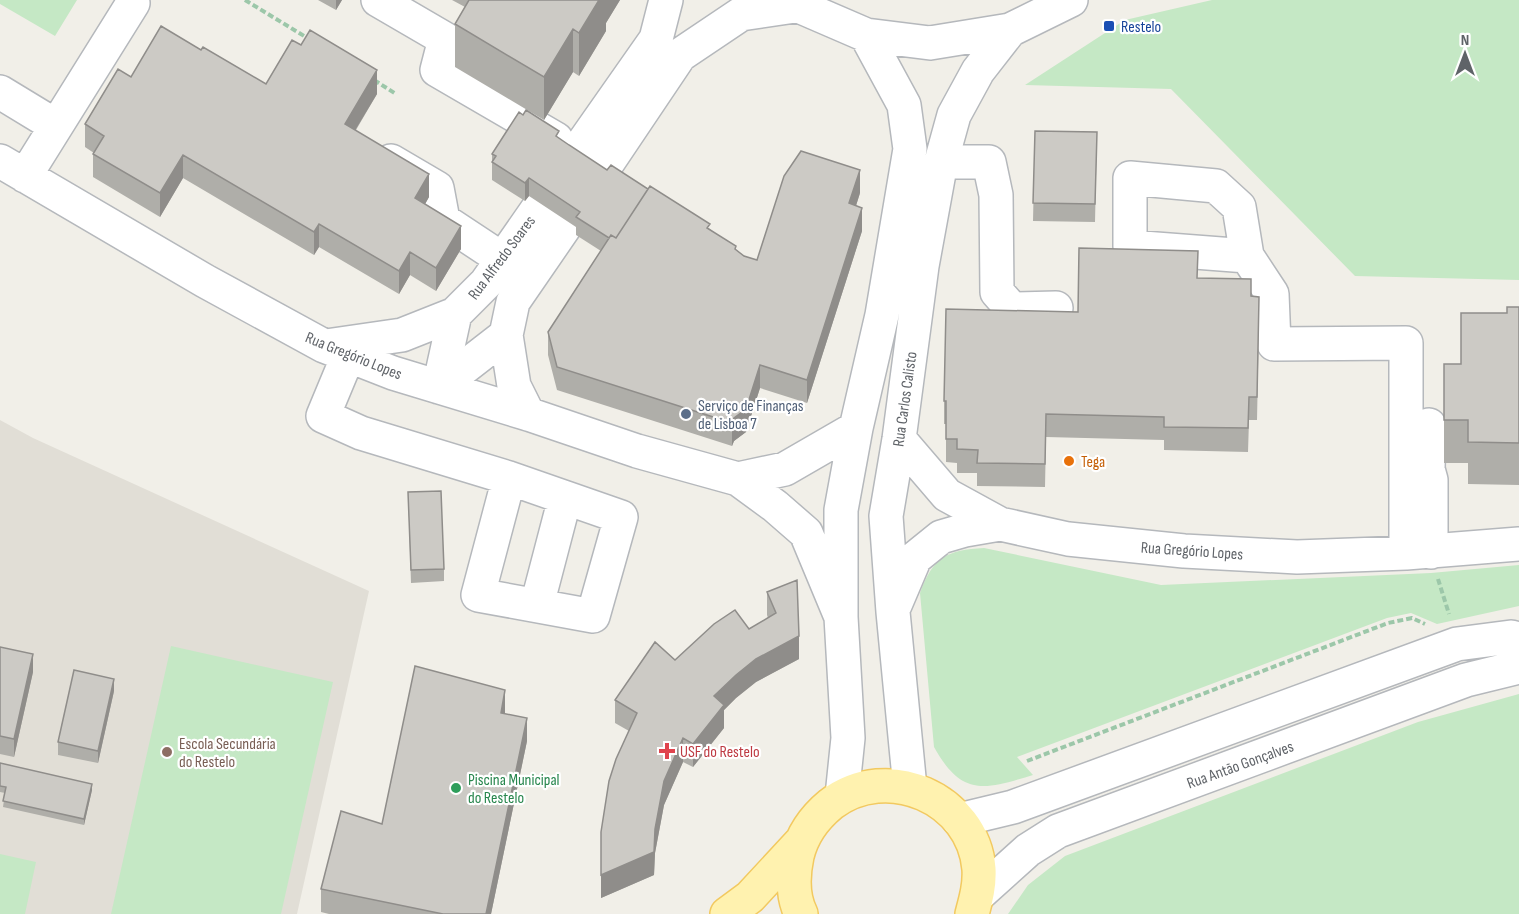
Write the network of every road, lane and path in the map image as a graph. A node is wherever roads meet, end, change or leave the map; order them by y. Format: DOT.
graph roads {
  1 [pos="245,0"];
  2 [pos="378,0"];
  3 [pos="666,0"];
  4 [pos="1071,0"];
  5 [pos="133,3"];
  6 [pos="790,3"];
  7 [pos="1010,30"];
  8 [pos="866,35"];
  9 [pos="316,44"];
  10 [pos="366,75"];
  11 [pos="0,92"];
  12 [pos="396,93"];
  13 [pos="56,126"];
  14 [pos="367,147"];
  15 [pos="941,162"];
  16 [pos="586,166"];
  17 [pos="12,168"];
  18 [pos="541,204"];
  19 [pos="568,222"];
  20 [pos="1247,256"];
  21 [pos="502,260"];
  22 [pos="1056,308"];
  23 [pos="455,314"];
  24 [pos="506,335"];
  25 [pos="336,351"];
  26 [pos="439,387"];
  27 [pos="528,414"];
  28 [pos="1429,425"];
  29 [pos="856,428"];
  30 [pos="899,439"];
  31 [pos="509,478"];
  32 [pos="738,479"];
  33 [pos="566,498"];
  34 [pos="1000,524"];
  35 [pos="1519,544"];
  36 [pos="1418,553"];
  37 [pos="537,605"];
  38 [pos="892,612"];
  39 [pos="841,617"];
  40 [pos="1429,626"];
  41 [pos="1519,639"];
  42 [pos="1519,667"];
  43 [pos="1027,761"];
  44 [pos="910,788"];
  45 [pos="842,796"];
  46 [pos="959,820"];
  47 [pos="800,843"];
  48 [pos="975,904"];
  49 [pos="727,914"];
  50 [pos="801,914"];
  1 -- 9 [label="path"];
  2 -- 16 [label="street"];
  3 -- 16 [label="street"];
  4 -- 7 [label="street"];
  5 -- 13 [label="street"];
  6 -- 8 [label="street"];
  6 -- 16 [label="street"];
  7 -- 8 [label="street"];
  7 -- 15 [label="street, Rua Carlos Calisto"];
  8 -- 29 [label="street"];
  10 -- 12 [label="path"];
  11 -- 13 [label="street"];
  13 -- 17 [label="street"];
  14 -- 21 [label="street"];
  15 -- 22 [label="street"];
  15 -- 30 [label="street, Rua Carlos Calisto"];
  17 -- 25 [label="street, Rua Gregório Lopes"];
  18 -- 21 [label="street, Rua Alfredo Soares"];
  19 -- 24 [label="street, Rua Alfredo Soares"];
  20 -- 36 [label="street"];
  21 -- 23 [label="street, Rua Alfredo Soares"];
  23 -- 25 [label="street, Rua Alfredo Soares"];
  23 -- 26 [label="street"];
  24 -- 26 [label="street"];
  24 -- 27 [label="street, Rua Alfredo Soares"];
  25 -- 26 [label="street, Rua Gregório Lopes"];
  25 -- 31 [label="street"];
  26 -- 27 [label="street, Rua Gregório Lopes"];
  27 -- 32 [label="street, Rua Gregório Lopes"];
  28 -- 36 [label="street"];
  29 -- 32 [label="street"];
  29 -- 39 [label="street"];
  30 -- 34 [label="street, Rua Gregório Lopes"];
  30 -- 38 [label="street, Rua Carlos Calisto"];
  31 -- 33 [label="street"];
  31 -- 37 [label="street"];
  32 -- 39 [label="street"];
  33 -- 37 [label="street"];
  33 -- 37 [label="street"];
  34 -- 36 [label="street, Rua Gregório Lopes"];
  34 -- 38 [label="street"];
  35 -- 36 [label="street, Rua Gregório Lopes"];
  38 -- 44 [label="street, Rua Carlos Calisto"];
  39 -- 45 [label="street"];
  40 -- 43 [label="path"];
  41 -- 46 [label="street"];
  42 -- 48 [label="street, Rua Antão Gonçalves"];
  44 -- 45 [label="main road"];
  44 -- 46 [label="main road"];
  45 -- 47 [label="main road"];
  46 -- 48 [label="main road"];
  47 -- 49 [label="main road"];
  47 -- 50 [label="main road"];
}
